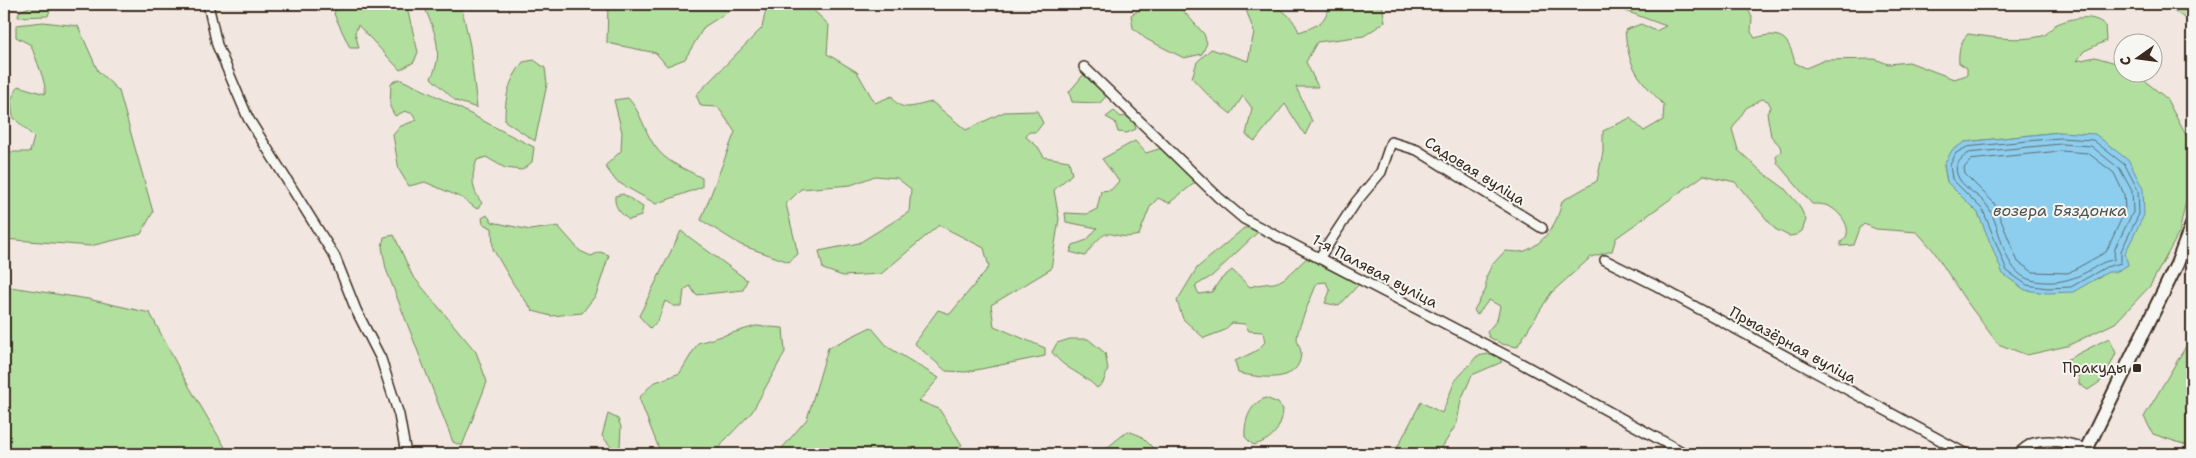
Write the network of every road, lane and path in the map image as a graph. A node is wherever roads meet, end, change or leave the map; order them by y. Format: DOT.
graph roads {
  1 [pos="208,4"];
  2 [pos="1084,67"];
  3 [pos="2192,225"];
  4 [pos="1542,228"];
  5 [pos="1320,257"];
  6 [pos="1605,260"];
  7 [pos="2085,452"];
  8 [pos="406,454"];
  9 [pos="1686,454"];
  10 [pos="1966,454"];
  11 [pos="2017,454"];
  1 -- 8 [label="street"];
  2 -- 5 [label="street, 1-я Палявая вуліца"];
  3 -- 7 [label="main road"];
  4 -- 5 [label="street, Садовая вуліца"];
  5 -- 9 [label="street, 1-я Палявая вуліца"];
  6 -- 10 [label="street, Прыазёрная вуліца"];
  7 -- 11 [label="street"];
}
